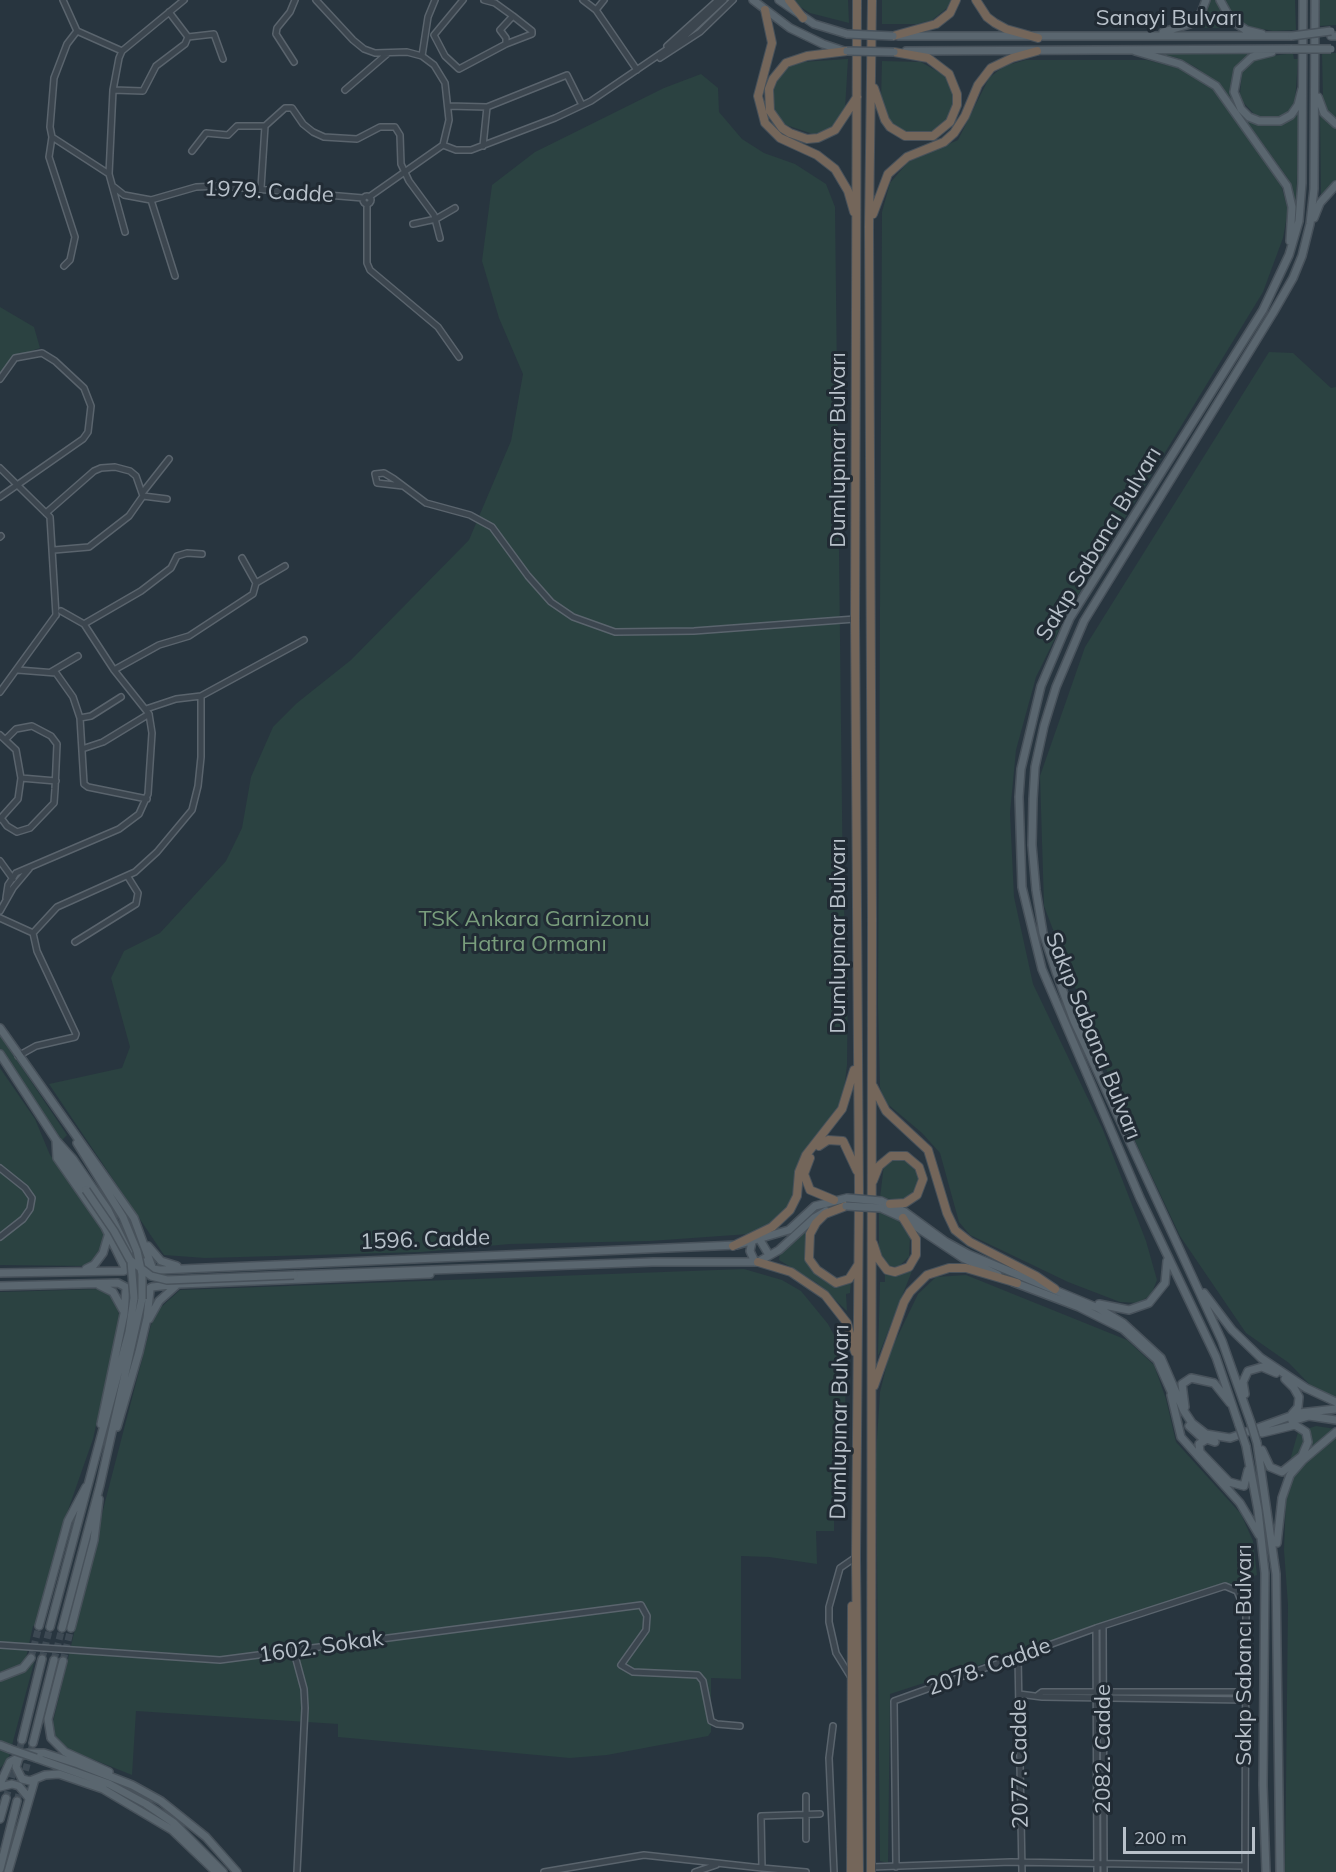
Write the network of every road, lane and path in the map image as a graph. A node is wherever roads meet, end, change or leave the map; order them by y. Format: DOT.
graph roads {
  1 [pos="63,0"];
  2 [pos="184,0"];
  3 [pos="295,0"];
  4 [pos="316,0"];
  5 [pos="435,0"];
  6 [pos="463,0"];
  7 [pos="484,0"];
  8 [pos="583,0"];
  9 [pos="604,0"];
  10 [pos="718,0"];
  11 [pos="724,0"];
  12 [pos="733,0"];
  13 [pos="753,0"];
  14 [pos="779,0"];
  15 [pos="789,0"];
  16 [pos="857,0"];
  17 [pos="956,0"];
  18 [pos="976,0"];
  19 [pos="1206,0"];
  20 [pos="1220,0"];
  21 [pos="1316,0"];
  22 [pos="872,1"];
  23 [pos="1302,2"];
  24 [pos="596,10"];
  25 [pos="765,10"];
  26 [pos="169,12"];
  27 [pos="513,16"];
  28 [pos="804,18"];
  29 [pos="77,31"];
  30 [pos="1334,33"];
  31 [pos="1150,34"];
  32 [pos="893,36"];
  33 [pos="188,37"];
  34 [pos="1273,37"];
  35 [pos="1038,38"];
  36 [pos="506,44"];
  37 [pos="1124,49"];
  38 [pos="1284,49"];
  39 [pos="1334,49"];
  40 [pos="122,51"];
  41 [pos="846,51"];
  42 [pos="1037,51"];
  43 [pos="894,52"];
  44 [pos="388,54"];
  45 [pos="422,56"];
  46 [pos="446,56"];
  47 [pos="223,59"];
  48 [pos="294,62"];
  49 [pos="648,63"];
  50 [pos="434,65"];
  51 [pos="637,70"];
  52 [pos="871,77"];
  53 [pos="1305,78"];
  54 [pos="1316,88"];
  55 [pos="113,90"];
  56 [pos="345,90"];
  57 [pos="857,96"];
  58 [pos="582,105"];
  59 [pos="448,106"];
  60 [pos="487,107"];
  61 [pos="1336,124"];
  62 [pos="264,126"];
  63 [pos="52,137"];
  64 [pos="444,145"];
  65 [pos="483,146"];
  66 [pos="192,151"];
  67 [pos="406,171"];
  68 [pos="109,174"];
  69 [pos="111,183"];
  70 [pos="1336,185"];
  71 [pos="261,188"];
  72 [pos="366,198"];
  73 [pos="151,200"];
  74 [pos="455,208"];
  75 [pos="436,219"];
  76 [pos="413,224"];
  77 [pos="869,227"];
  78 [pos="857,229"];
  79 [pos="1308,231"];
  80 [pos="125,232"];
  81 [pos="440,238"];
  82 [pos="1289,255"];
  83 [pos="63,266"];
  84 [pos="175,276"];
  85 [pos="459,357"];
  86 [pos="0,379"];
  87 [pos="169,459"];
  88 [pos="0,468"];
  89 [pos="16,485"];
  90 [pos="403,486"];
  91 [pos="143,494"];
  92 [pos="0,497"];
  93 [pos="167,499"];
  94 [pos="46,513"];
  95 [pos="54,550"];
  96 [pos="202,554"];
  97 [pos="242,558"];
  98 [pos="285,566"];
  99 [pos="256,583"];
  100 [pos="58,612"];
  101 [pos="855,619"];
  102 [pos="84,624"];
  103 [pos="304,640"];
  104 [pos="78,656"];
  105 [pos="18,670"];
  106 [pos="114,670"];
  107 [pos="51,672"];
  108 [pos="0,692"];
  109 [pos="201,696"];
  110 [pos="121,697"];
  111 [pos="158,705"];
  112 [pos="149,714"];
  113 [pos="80,718"];
  114 [pos="0,735"];
  115 [pos="7,738"];
  116 [pos="82,749"];
  117 [pos="21,778"];
  118 [pos="56,781"];
  119 [pos="147,799"];
  120 [pos="0,818"];
  121 [pos="2,862"];
  122 [pos="19,875"];
  123 [pos="128,877"];
  124 [pos="14,880"];
  125 [pos="0,911"];
  126 [pos="0,918"];
  127 [pos="33,933"];
  128 [pos="75,942"];
  129 [pos="0,1028"];
  130 [pos="857,1048"];
  131 [pos="0,1054"];
  132 [pos="18,1056"];
  133 [pos="871,1082"];
  134 [pos="75,1138"];
  135 [pos="56,1140"];
  136 [pos="0,1168"];
  137 [pos="859,1177"];
  138 [pos="871,1191"];
  139 [pos="834,1200"];
  140 [pos="847,1202"];
  141 [pos="884,1204"];
  142 [pos="903,1218"];
  143 [pos="108,1233"];
  144 [pos="871,1236"];
  145 [pos="0,1237"];
  146 [pos="756,1241"];
  147 [pos="145,1242"];
  148 [pos="733,1245"];
  149 [pos="133,1252"];
  150 [pos="1165,1252"];
  151 [pos="120,1254"];
  152 [pos="769,1255"];
  153 [pos="756,1262"];
  154 [pos="858,1264"];
  155 [pos="216,1266"];
  156 [pos="200,1267"];
  157 [pos="124,1269"];
  158 [pos="81,1271"];
  159 [pos="152,1271"];
  160 [pos="441,1271"];
  161 [pos="36,1272"];
  162 [pos="0,1273"];
  163 [pos="1196,1281"];
  164 [pos="90,1283"];
  165 [pos="217,1283"];
  166 [pos="1017,1283"];
  167 [pos="179,1284"];
  168 [pos="0,1286"];
  169 [pos="32,1286"];
  170 [pos="41,1286"];
  171 [pos="125,1286"];
  172 [pos="151,1289"];
  173 [pos="1054,1289"];
  174 [pos="1077,1299"];
  175 [pos="124,1314"];
  176 [pos="145,1330"];
  177 [pos="859,1372"];
  178 [pos="1169,1387"];
  179 [pos="871,1396"];
  180 [pos="1336,1402"];
  181 [pos="1336,1409"];
  182 [pos="1235,1412"];
  183 [pos="1250,1420"];
  184 [pos="1336,1420"];
  185 [pos="1192,1423"];
  186 [pos="1261,1431"];
  187 [pos="1336,1432"];
  188 [pos="1207,1440"];
  189 [pos="1257,1443"];
  190 [pos="108,1449"];
  191 [pos="1246,1449"];
  192 [pos="97,1450"];
  193 [pos="89,1482"];
  194 [pos="99,1485"];
  195 [pos="1262,1542"];
  196 [pos="1275,1554"];
  197 [pos="856,1557"];
  198 [pos="39,1626"];
  199 [pos="50,1627"];
  200 [pos="1100,1627"];
  201 [pos="62,1628"];
  202 [pos="71,1628"];
  203 [pos="0,1646"];
  204 [pos="294,1652"];
  205 [pos="1018,1656"];
  206 [pos="31,1658"];
  207 [pos="42,1659"];
  208 [pos="54,1660"];
  209 [pos="63,1661"];
  210 [pos="0,1677"];
  211 [pos="852,1679"];
  212 [pos="1246,1692"];
  213 [pos="1018,1694"];
  214 [pos="1100,1695"];
  215 [pos="1246,1700"];
  216 [pos="740,1726"];
  217 [pos="833,1726"];
  218 [pos="22,1740"];
  219 [pos="33,1743"];
  220 [pos="0,1745"];
  221 [pos="36,1755"];
  222 [pos="20,1756"];
  223 [pos="35,1779"];
  224 [pos="123,1781"];
  225 [pos="0,1786"];
  226 [pos="806,1796"];
  227 [pos="28,1797"];
  228 [pos="6,1798"];
  229 [pos="17,1801"];
  230 [pos="820,1814"];
  231 [pos="806,1815"];
  232 [pos="0,1819"];
  233 [pos="806,1839"];
  234 [pos="688,1861"];
  235 [pos="1022,1862"];
  236 [pos="1101,1863"];
  237 [pos="735,1866"];
  238 [pos="712,1868"];
  239 [pos="762,1868"];
  240 [pos="896,1868"];
  241 [pos="0,1869"];
  242 [pos="1245,1869"];
  243 [pos="871,1870"];
  244 [pos="852,1871"];
  245 [pos="8,1872"];
  246 [pos="216,1872"];
  247 [pos="223,1872"];
  248 [pos="237,1872"];
  249 [pos="297,1872"];
  250 [pos="544,1872"];
  251 [pos="693,1872"];
  252 [pos="727,1872"];
  253 [pos="807,1872"];
  254 [pos="834,1872"];
  255 [pos="1022,1872"];
  256 [pos="1097,1872"];
  257 [pos="1104,1872"];
  258 [pos="1266,1872"];
  259 [pos="1280,1872"];
  1 -- 29 [label="street"];
  2 -- 26 [label="street"];
  3 -- 48 [label="street"];
  4 -- 44 [label="street"];
  5 -- 45 [label="street"];
  6 -- 46 [label="street"];
  7 -- 27 [label="street"];
  8 -- 24 [label="street"];
  9 -- 24 [label="street"];
  10 -- 49 [label="street"];
  11 -- 49 [label="street"];
  12 -- 49 [label="street"];
  13 -- 25 [label="main road, Sanayi Bulvarı"];
  14 -- 28 [label="main road, Sanayi Bulvarı"];
  15 -- 28 [label="highway"];
  16 -- 57 [label="highway, Dumlupınar Bulvarı"];
  17 -- 32 [label="highway"];
  18 -- 35 [label="highway"];
  19 -- 31 [label="main road"];
  20 -- 34 [label="main road"];
  21 -- 54 [label="main road, Sakıp Sabancı Bulvarı"];
  22 -- 52 [label="highway, Dumlupınar Bulvarı"];
  23 -- 53 [label="main road, Sakıp Sabancı Bulvarı"];
  24 -- 51 [label="street"];
  25 -- 41 [label="main road, Sanayi Bulvarı"];
  25 -- 78 [label="highway"];
  26 -- 33 [label="street"];
  26 -- 40 [label="street"];
  27 -- 36 [label="street"];
  27 -- 36 [label="street"];
  28 -- 32 [label="main road, Sanayi Bulvarı, bridge"];
  29 -- 40 [label="street"];
  29 -- 63 [label="street"];
  30 -- 34 [label="main road, Sanayi Bulvarı, bridge"];
  31 -- 34 [label="main road, Sanayi Bulvarı"];
  31 -- 35 [label="main road, Sanayi Bulvarı"];
  32 -- 35 [label="main road, Sanayi Bulvarı"];
  33 -- 47 [label="street"];
  33 -- 55 [label="street"];
  36 -- 46 [label="street"];
  37 -- 38 [label="main road, Sanayi Bulvarı"];
  37 -- 42 [label="main road, Sanayi Bulvarı"];
  37 -- 82 [label="main road"];
  38 -- 39 [label="main road, Sanayi Bulvarı, bridge"];
  38 -- 53 [label="main road"];
  40 -- 55 [label="street"];
  41 -- 43 [label="main road, Sanayi Bulvarı, bridge"];
  41 -- 57 [label="highway"];
  42 -- 43 [label="main road, Sanayi Bulvarı"];
  42 -- 77 [label="highway"];
  43 -- 52 [label="highway"];
  44 -- 45 [label="street"];
  44 -- 56 [label="street"];
  45 -- 50 [label="street"];
  46 -- 50 [label="street"];
  49 -- 51 [label="street"];
  50 -- 59 [label="street"];
  51 -- 58 [label="street"];
  52 -- 77 [label="highway, Dumlupınar Bulvarı"];
  53 -- 82 [label="main road, Sakıp Sabancı Bulvarı"];
  54 -- 61 [label="main road"];
  54 -- 79 [label="main road, Sakıp Sabancı Bulvarı"];
  55 -- 68 [label="street"];
  57 -- 78 [label="highway, Dumlupınar Bulvarı"];
  58 -- 60 [label="street"];
  58 -- 65 [label="street"];
  59 -- 60 [label="street"];
  59 -- 64 [label="street"];
  60 -- 65 [label="street"];
  62 -- 66 [label="street"];
  62 -- 67 [label="street"];
  62 -- 71 [label="street"];
  63 -- 68 [label="street"];
  63 -- 83 [label="street"];
  64 -- 65 [label="street"];
  64 -- 67 [label="street"];
  67 -- 72 [label="street"];
  67 -- 75 [label="street"];
  68 -- 69 [label="street"];
  69 -- 73 [label="street, 1979. Cadde"];
  69 -- 80 [label="street"];
  70 -- 79 [label="main road"];
  71 -- 72 [label="street, 1979. Cadde"];
  71 -- 73 [label="street, 1979. Cadde"];
  72 -- 85 [label="street"];
  73 -- 84 [label="street"];
  74 -- 75 [label="street"];
  75 -- 76 [label="street"];
  75 -- 81 [label="street"];
  77 -- 133 [label="highway, Dumlupınar Bulvarı"];
  78 -- 101 [label="highway, Dumlupınar Bulvarı"];
  79 -- 163 [label="main road, Sakıp Sabancı Bulvarı"];
  82 -- 150 [label="main road, Sakıp Sabancı Bulvarı"];
  86 -- 89 [label="street"];
  87 -- 91 [label="street"];
  88 -- 89 [label="street"];
  89 -- 92 [label="street"];
  89 -- 94 [label="street"];
  90 -- 90 [label="street"];
  90 -- 101 [label="street"];
  91 -- 93 [label="street"];
  91 -- 94 [label="street"];
  91 -- 95 [label="street"];
  94 -- 95 [label="street"];
  95 -- 100 [label="street"];
  96 -- 102 [label="street"];
  97 -- 99 [label="street"];
  98 -- 99 [label="street"];
  99 -- 106 [label="street"];
  100 -- 102 [label="street"];
  100 -- 105 [label="street"];
  101 -- 130 [label="highway, Dumlupınar Bulvarı"];
  102 -- 106 [label="street"];
  103 -- 109 [label="street"];
  104 -- 107 [label="street"];
  105 -- 107 [label="street"];
  105 -- 108 [label="street"];
  106 -- 112 [label="street"];
  107 -- 113 [label="street"];
  109 -- 111 [label="street"];
  109 -- 123 [label="street"];
  110 -- 113 [label="street"];
  111 -- 112 [label="street"];
  111 -- 112 [label="street"];
  112 -- 116 [label="street"];
  112 -- 119 [label="street"];
  113 -- 116 [label="street"];
  114 -- 115 [label="street"];
  115 -- 117 [label="street"];
  115 -- 118 [label="street"];
  116 -- 119 [label="street"];
  117 -- 118 [label="street"];
  117 -- 120 [label="street"];
  118 -- 120 [label="street"];
  119 -- 122 [label="street"];
  121 -- 122 [label="street"];
  121 -- 124 [label="street"];
  122 -- 124 [label="street"];
  123 -- 127 [label="street"];
  123 -- 128 [label="street"];
  124 -- 125 [label="street"];
  126 -- 127 [label="street"];
  127 -- 132 [label="street"];
  129 -- 132 [label="main road"];
  130 -- 137 [label="highway, Dumlupınar Bulvarı"];
  130 -- 148 [label="highway"];
  131 -- 135 [label="main road"];
  132 -- 134 [label="main road"];
  133 -- 138 [label="highway, Dumlupınar Bulvarı"];
  133 -- 173 [label="highway"];
  134 -- 147 [label="main road"];
  134 -- 149 [label="main road"];
  135 -- 143 [label="main road"];
  135 -- 149 [label="main road"];
  135 -- 159 [label="main road, bridge"];
  136 -- 145 [label="street"];
  137 -- 139 [label="highway"];
  137 -- 154 [label="highway, Dumlupınar Bulvarı"];
  138 -- 141 [label="highway"];
  138 -- 144 [label="highway, Dumlupınar Bulvarı"];
  139 -- 140 [label="main road, 1596. Cadde"];
  139 -- 146 [label="main road, 1596. Cadde"];
  140 -- 141 [label="main road, bridge"];
  140 -- 152 [label="main road"];
  140 -- 154 [label="highway"];
  141 -- 142 [label="main road"];
  141 -- 173 [label="main road"];
  142 -- 144 [label="highway"];
  142 -- 166 [label="main road"];
  143 -- 151 [label="main road"];
  143 -- 158 [label="main road"];
  144 -- 179 [label="highway, Dumlupınar Bulvarı"];
  146 -- 148 [label="main road, 1596. Cadde"];
  146 -- 152 [label="main road"];
  146 -- 153 [label="main road"];
  147 -- 151 [label="main road"];
  147 -- 156 [label="main road"];
  147 -- 159 [label="main road"];
  148 -- 155 [label="main road, 1596. Cadde"];
  149 -- 190 [label="main road, bridge"];
  149 -- 192 [label="main road, bridge"];
  150 -- 174 [label="main road"];
  150 -- 182 [label="main road, Sakıp Sabancı Bulvarı"];
  151 -- 157 [label="main road"];
  152 -- 153 [label="main road"];
  153 -- 160 [label="main road, 1596. Cadde"];
  153 -- 177 [label="highway"];
  154 -- 177 [label="highway, Dumlupınar Bulvarı"];
  155 -- 156 [label="main road, 1596. Cadde"];
  155 -- 165 [label="main road"];
  156 -- 159 [label="main road, 1596. Cadde"];
  157 -- 158 [label="main road, 1596. Cadde"];
  157 -- 159 [label="main road, 1596. Cadde"];
  157 -- 171 [label="main road"];
  158 -- 161 [label="main road, 1596. Cadde"];
  159 -- 160 [label="main road, 1596. Cadde, bridge"];
  159 -- 172 [label="main road"];
  160 -- 165 [label="main road, 1596. Cadde"];
  161 -- 162 [label="main road, 1596. Cadde"];
  161 -- 169 [label="main road"];
  161 -- 170 [label="main road"];
  163 -- 180 [label="main road"];
  163 -- 183 [label="main road, Sakıp Sabancı Bulvarı"];
  164 -- 170 [label="main road, 1596. Cadde"];
  164 -- 171 [label="main road, 1596. Cadde"];
  164 -- 175 [label="main road"];
  165 -- 167 [label="main road, 1596. Cadde"];
  166 -- 178 [label="main road"];
  166 -- 179 [label="highway"];
  167 -- 172 [label="main road, 1596. Cadde"];
  167 -- 176 [label="main road"];
  168 -- 169 [label="main road, 1596. Cadde"];
  169 -- 170 [label="main road, 1596. Cadde"];
  171 -- 172 [label="main road, 1596. Cadde"];
  171 -- 175 [label="main road"];
  172 -- 176 [label="main road"];
  173 -- 174 [label="main road"];
  174 -- 185 [label="main road"];
  175 -- 192 [label="main road"];
  176 -- 190 [label="main road"];
  177 -- 197 [label="highway, Dumlupınar Bulvarı"];
  178 -- 188 [label="main road"];
  178 -- 195 [label="main road"];
  179 -- 243 [label="highway, Dumlupınar Bulvarı"];
  181 -- 186 [label="main road"];
  182 -- 185 [label="main road"];
  182 -- 191 [label="main road, Sakıp Sabancı Bulvarı, bridge"];
  183 -- 186 [label="main road"];
  183 -- 189 [label="main road, Sakıp Sabancı Bulvarı, bridge"];
  184 -- 186 [label="main road"];
  185 -- 186 [label="main road"];
  186 -- 188 [label="main road"];
  186 -- 189 [label="main road"];
  187 -- 196 [label="main road"];
  188 -- 191 [label="main road"];
  189 -- 196 [label="main road, Sakıp Sabancı Bulvarı"];
  190 -- 194 [label="main road"];
  191 -- 195 [label="main road, Sakıp Sabancı Bulvarı"];
  192 -- 193 [label="main road"];
  193 -- 198 [label="main road"];
  193 -- 199 [label="main road"];
  194 -- 201 [label="main road"];
  194 -- 202 [label="main road"];
  195 -- 258 [label="main road, Sakıp Sabancı Bulvarı"];
  196 -- 259 [label="main road, Sakıp Sabancı Bulvarı"];
  197 -- 211 [label="highway"];
  197 -- 211 [label="street"];
  197 -- 244 [label="highway, Dumlupınar Bulvarı"];
  200 -- 205 [label="street, 2078. Cadde"];
  200 -- 212 [label="street, 2078. Cadde"];
  200 -- 214 [label="street, 2082. Cadde"];
  203 -- 204 [label="street, 1602. Sokak"];
  204 -- 216 [label="street, 1602. Sokak"];
  204 -- 249 [label="street"];
  205 -- 213 [label="street, 2077. Cadde"];
  205 -- 240 [label="street, 2078. Cadde"];
  206 -- 210 [label="main road"];
  207 -- 218 [label="main road"];
  208 -- 219 [label="main road"];
  209 -- 224 [label="main road"];
  211 -- 244 [label="highway"];
  212 -- 214 [label="street"];
  212 -- 215 [label="street"];
  213 -- 214 [label="street"];
  213 -- 235 [label="street, 2077. Cadde"];
  214 -- 215 [label="street"];
  214 -- 236 [label="street, 2082. Cadde"];
  215 -- 242 [label="street"];
  217 -- 254 [label="street"];
  220 -- 221 [label="main road, bridge"];
  221 -- 222 [label="main road"];
  221 -- 224 [label="main road"];
  221 -- 247 [label="main road"];
  222 -- 223 [label="main road"];
  222 -- 225 [label="main road"];
  223 -- 227 [label="main road"];
  223 -- 246 [label="main road"];
  224 -- 248 [label="main road"];
  225 -- 227 [label="main road"];
  226 -- 231 [label="street"];
  227 -- 245 [label="main road"];
  228 -- 232 [label="main road"];
  229 -- 241 [label="main road"];
  230 -- 231 [label="street"];
  231 -- 233 [label="street"];
  231 -- 239 [label="street"];
  234 -- 238 [label="street"];
  234 -- 250 [label="street"];
  234 -- 251 [label="street"];
  235 -- 236 [label="street"];
  235 -- 240 [label="street"];
  235 -- 255 [label="street, 2077. Cadde"];
  236 -- 242 [label="street"];
  236 -- 256 [label="street, 2082. Cadde"];
  236 -- 257 [label="street, 2082. Cadde"];
  237 -- 238 [label="street"];
  237 -- 239 [label="street"];
  237 -- 252 [label="street"];
  238 -- 251 [label="street"];
  239 -- 253 [label="street"];
  240 -- 243 [label="street"];
}
